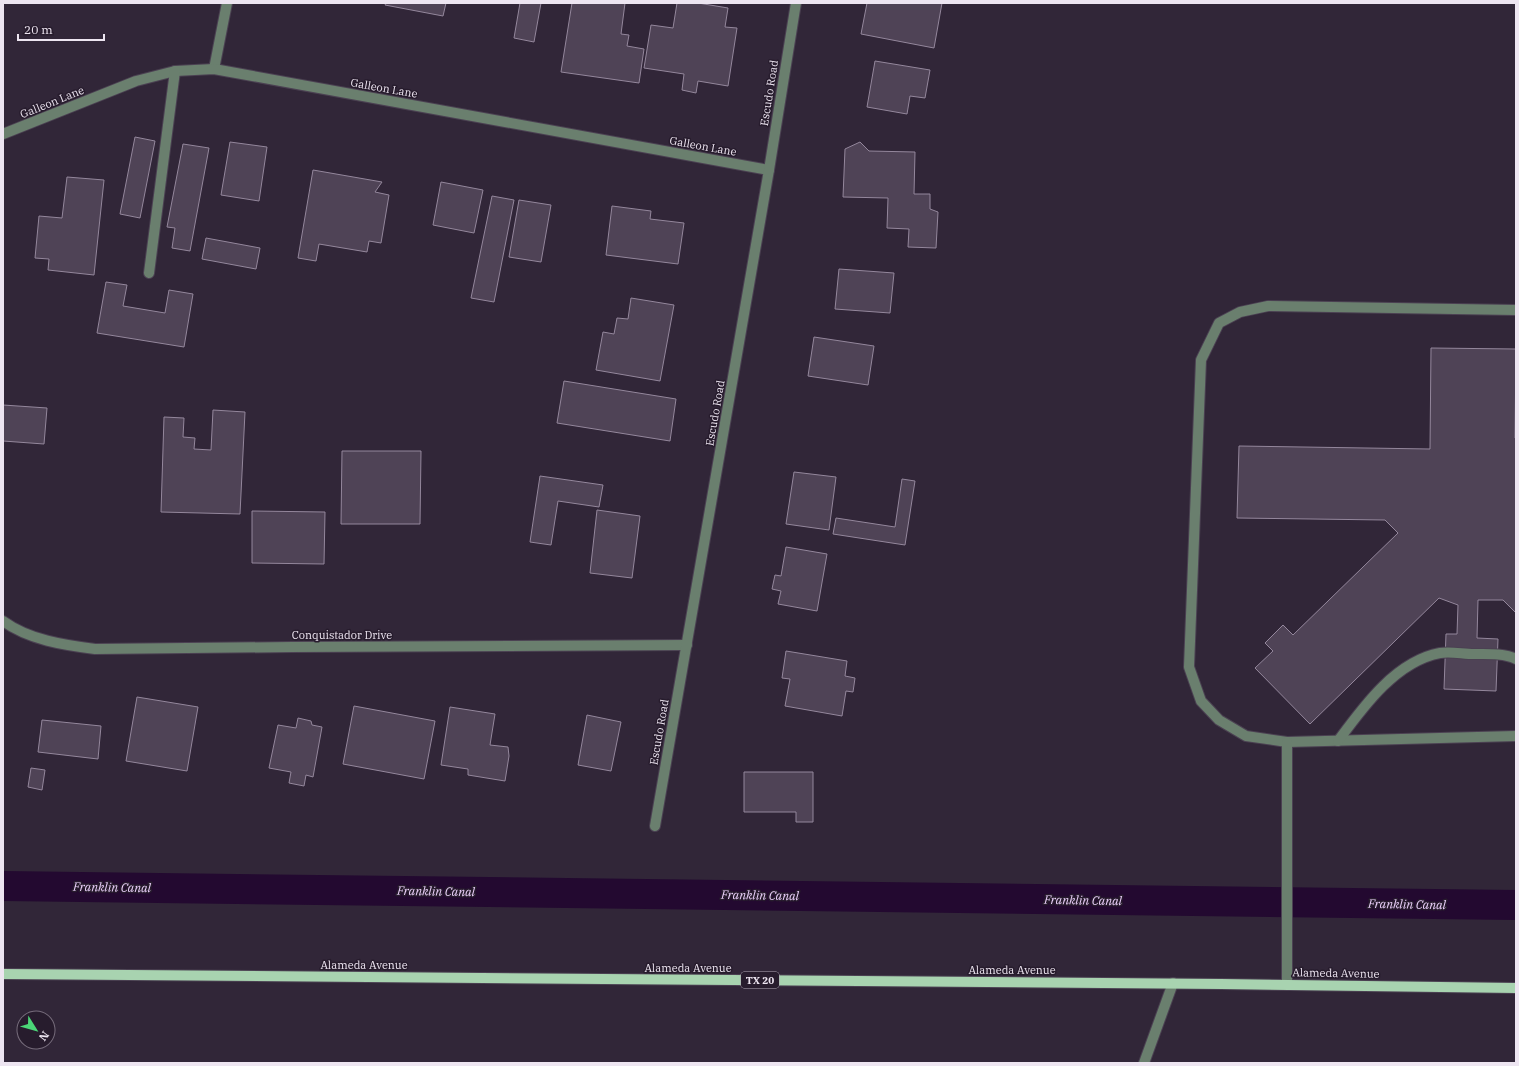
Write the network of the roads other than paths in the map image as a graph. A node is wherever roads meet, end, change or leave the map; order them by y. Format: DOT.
graph roads {
  1 [pos="227,3"];
  2 [pos="796,3"];
  3 [pos="214,69"];
  4 [pos="175,71"];
  5 [pos="3,134"];
  6 [pos="769,170"];
  7 [pos="149,273"];
  8 [pos="1516,310"];
  9 [pos="3,621"];
  10 [pos="687,645"];
  11 [pos="1516,659"];
  12 [pos="1516,736"];
  13 [pos="1338,741"];
  14 [pos="1287,742"];
  15 [pos="655,826"];
  16 [pos="3,974"];
  17 [pos="1173,983"];
  18 [pos="1287,985"];
  19 [pos="1516,988"];
  20 [pos="1144,1063"];
  1 -- 3 [label="street"];
  2 -- 6 [label="street, Escudo Road"];
  3 -- 4 [label="street, Galleon Lane"];
  3 -- 6 [label="street, Galleon Lane"];
  4 -- 5 [label="street, Galleon Lane"];
  4 -- 7 [label="street"];
  6 -- 10 [label="street, Escudo Road"];
  8 -- 14 [label="street"];
  9 -- 10 [label="street, Conquistador Drive"];
  10 -- 15 [label="street, Escudo Road"];
  11 -- 13 [label="street"];
  12 -- 13 [label="street"];
  13 -- 14 [label="street"];
  14 -- 18 [label="street"];
  16 -- 17 [label="main road, Alameda Avenue / TX 20"];
  17 -- 18 [label="main road, Alameda Avenue / TX 20"];
  17 -- 20 [label="street"];
  18 -- 19 [label="main road, Alameda Avenue / TX 20"];
}
